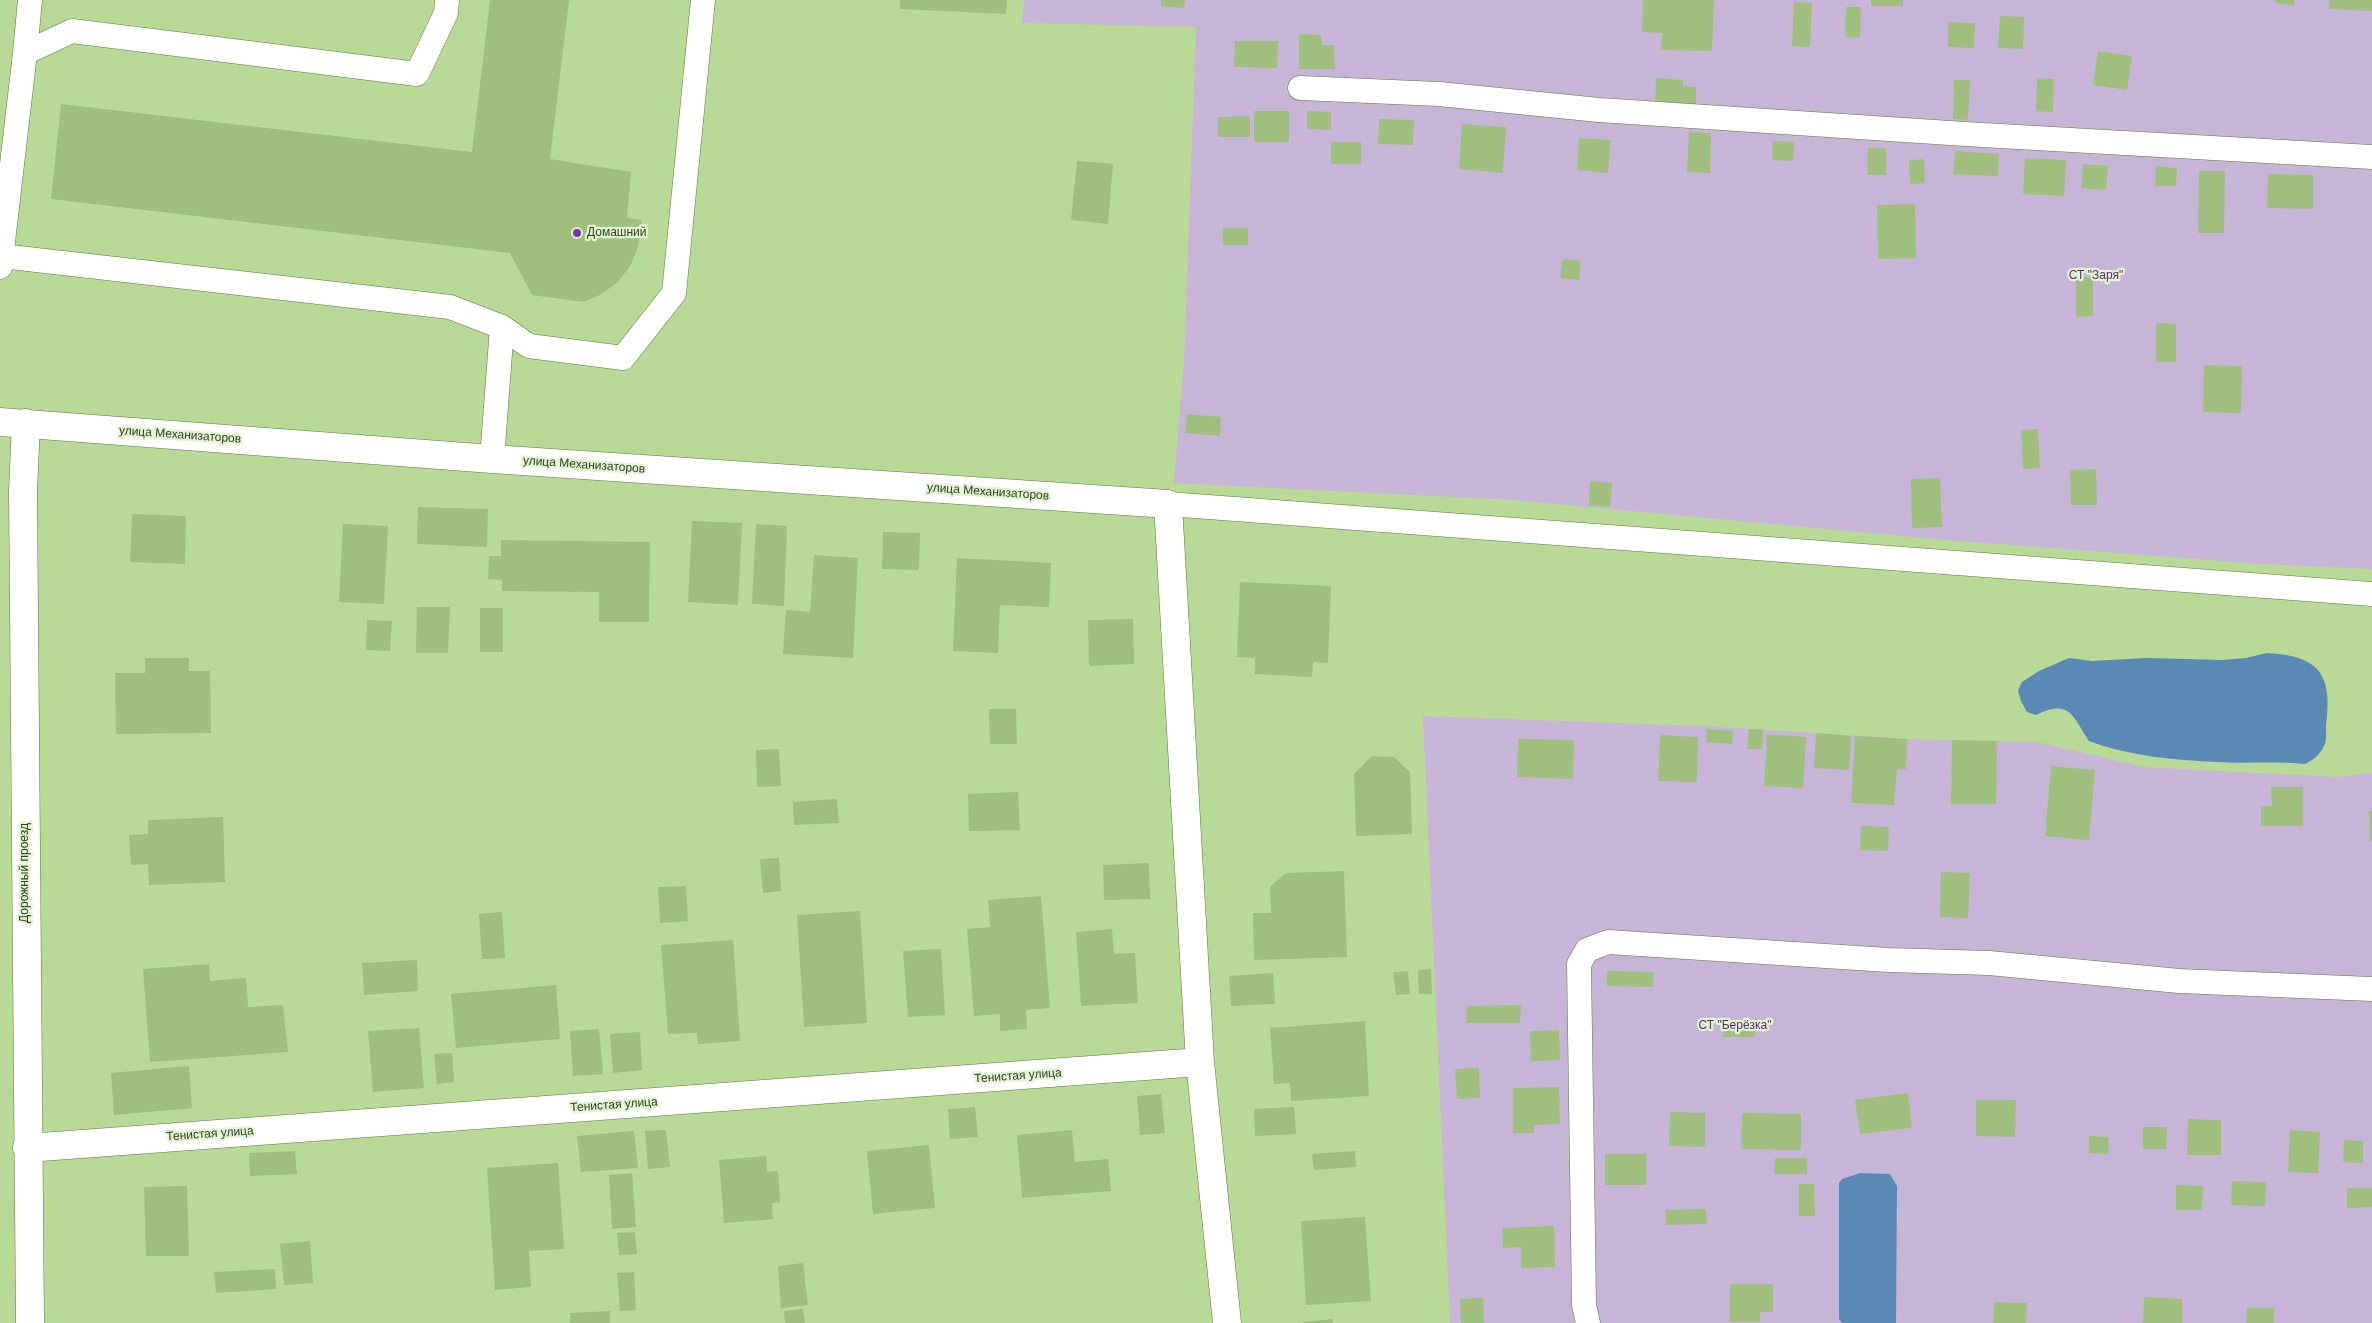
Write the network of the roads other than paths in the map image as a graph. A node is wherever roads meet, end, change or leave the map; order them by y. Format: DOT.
graph roads {
  1 [pos="30,0"];
  2 [pos="447,0"];
  3 [pos="703,0"];
  4 [pos="25,53"];
  5 [pos="1300,88"];
  6 [pos="2372,157"];
  7 [pos="1,261"];
  8 [pos="502,328"];
  9 [pos="13,423"];
  10 [pos="492,459"];
  11 [pos="1168,504"];
  12 [pos="2372,594"];
  13 [pos="2372,989"];
  14 [pos="1200,1062"];
  15 [pos="27,1148"];
  16 [pos="30,1323"];
  17 [pos="1228,1323"];
  18 [pos="1588,1323"];
  1 -- 4 [label="lane"];
  2 -- 4 [label="lane"];
  3 -- 8 [label="lane"];
  4 -- 7 [label="lane"];
  5 -- 6 [label="lane"];
  7 -- 8 [label="lane"];
  8 -- 10 [label="lane"];
  9 -- 10 [label="street, улица Механизаторов"];
  9 -- 15 [label="street, Дорожный проезд"];
  10 -- 11 [label="street, улица Механизаторов"];
  11 -- 12 [label="lane"];
  11 -- 14 [label="street"];
  13 -- 18 [label="lane"];
  14 -- 15 [label="street, Тенистая улица"];
  14 -- 17 [label="street"];
  15 -- 16 [label="street, Дорожный проезд"];
}
